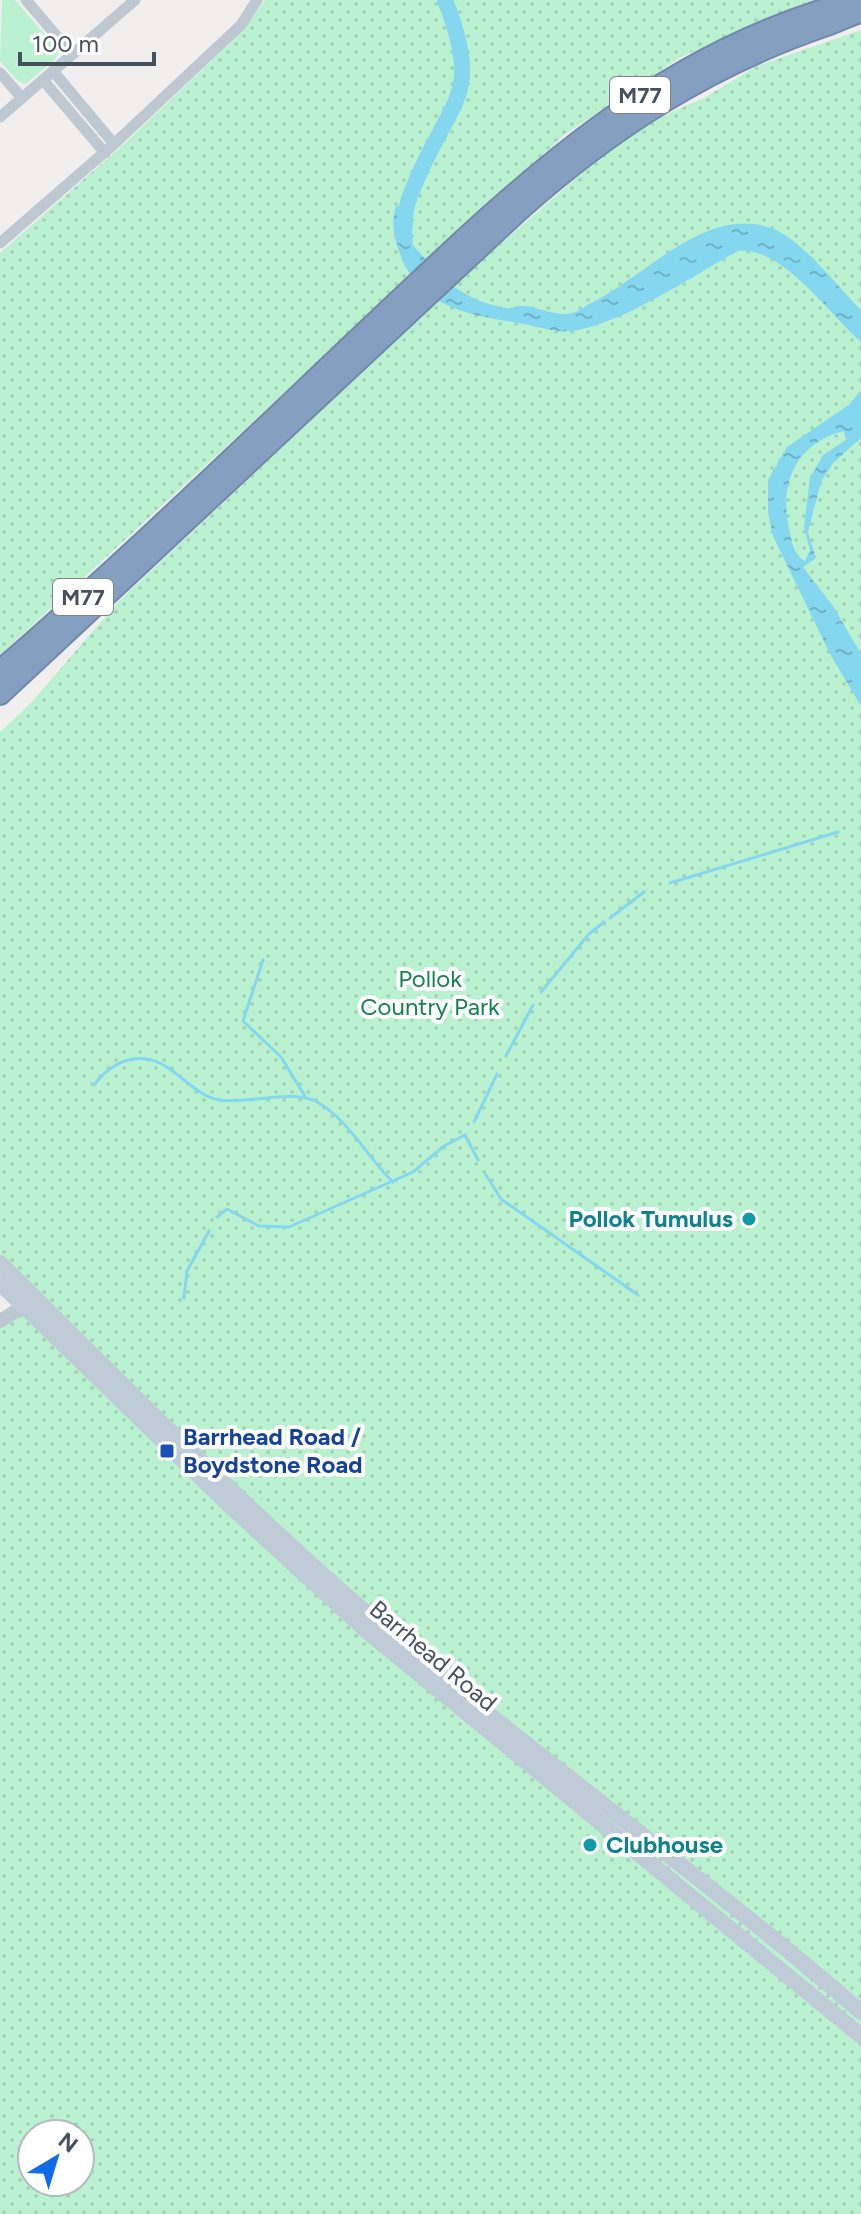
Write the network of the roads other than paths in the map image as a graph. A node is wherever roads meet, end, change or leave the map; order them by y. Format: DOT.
graph roads {
  1 [pos="26,0"];
  2 [pos="135,0"];
  3 [pos="257,0"];
  4 [pos="857,0"];
  5 [pos="861,12"];
  6 [pos="72,54"];
  7 [pos="53,71"];
  8 [pos="0,73"];
  9 [pos="43,80"];
  10 [pos="22,98"];
  11 [pos="0,117"];
  12 [pos="110,148"];
  13 [pos="0,243"];
  14 [pos="462,252"];
  15 [pos="404,307"];
  16 [pos="117,586"];
  17 [pos="0,671"];
  18 [pos="0,694"];
  19 [pos="0,711"];
  20 [pos="0,1263"];
  21 [pos="0,1283"];
  22 [pos="20,1298"];
  23 [pos="0,1321"];
  24 [pos="131,1401"];
  25 [pos="861,2012"];
  26 [pos="861,2036"];
  1 -- 6 [label="street"];
  2 -- 6 [label="street"];
  3 -- 12 [label="street"];
  4 -- 14 [label="highway, M77"];
  5 -- 14 [label="highway, M77"];
  6 -- 7 [label="street"];
  7 -- 9 [label="street"];
  7 -- 12 [label="street"];
  8 -- 10 [label="street"];
  9 -- 10 [label="street"];
  9 -- 12 [label="street"];
  10 -- 11 [label="street"];
  12 -- 13 [label="street"];
  14 -- 15 [label="highway, M77"];
  15 -- 16 [label="highway, M77"];
  15 -- 17 [label="highway, M77"];
  16 -- 18 [label="highway, M77"];
  16 -- 19 [label="highway"];
  20 -- 22 [label="main road, Barrhead Road"];
  21 -- 22 [label="main road, Barrhead Road"];
  22 -- 23 [label="street"];
  22 -- 24 [label="main road, Barrhead Road"];
  24 -- 25 [label="main road, Barrhead Road"];
  24 -- 26 [label="main road, Barrhead Road"];
}
